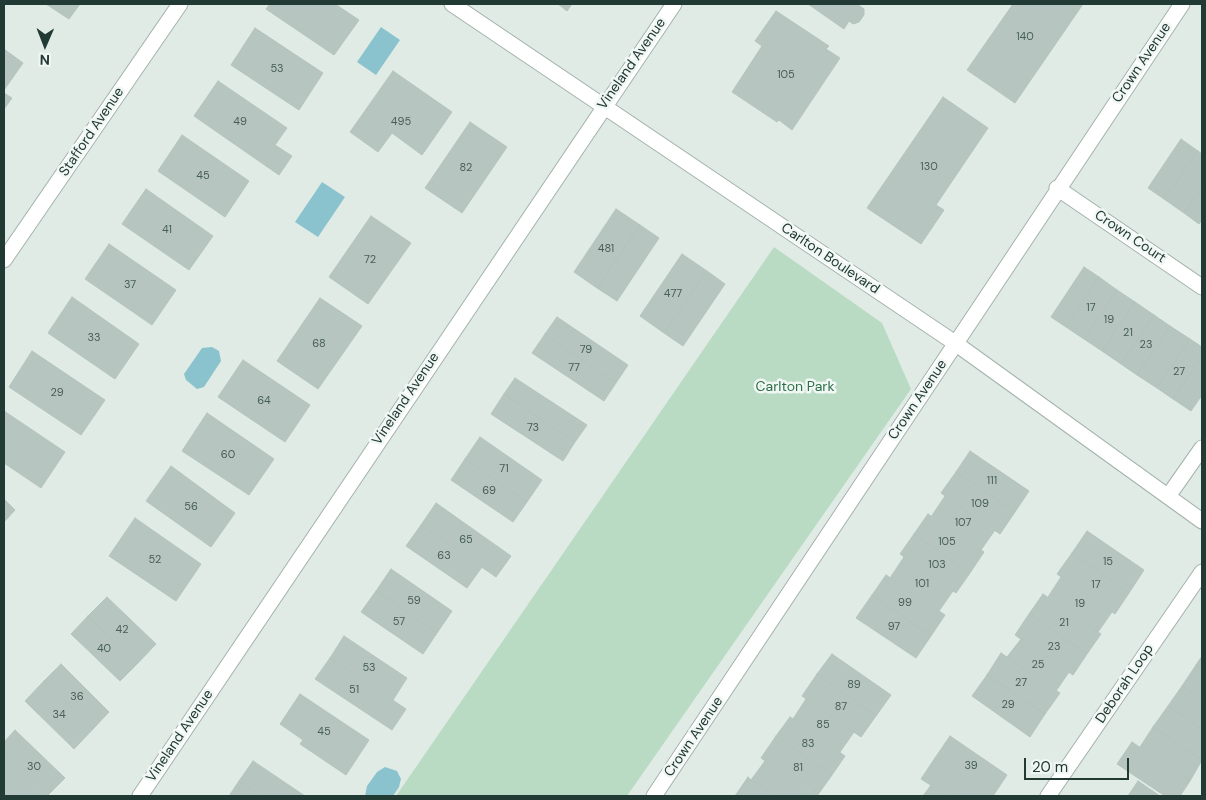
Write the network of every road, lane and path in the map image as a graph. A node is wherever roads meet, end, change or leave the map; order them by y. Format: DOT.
graph roads {
  1 [pos="180,4"];
  2 [pos="452,4"];
  3 [pos="674,4"];
  4 [pos="1182,4"];
  5 [pos="604,105"];
  6 [pos="1057,188"];
  7 [pos="4,260"];
  8 [pos="1202,286"];
  9 [pos="955,343"];
  10 [pos="1202,448"];
  11 [pos="1169,495"];
  12 [pos="1202,521"];
  13 [pos="1202,572"];
  14 [pos="140,796"];
  15 [pos="654,796"];
  16 [pos="1048,796"];
  1 -- 7 [label="street, Stafford Avenue"];
  2 -- 5 [label="street, Carlton Boulevard"];
  3 -- 5 [label="street, Vineland Avenue"];
  4 -- 6 [label="street, Crown Avenue"];
  5 -- 9 [label="street, Carlton Boulevard"];
  5 -- 14 [label="street, Vineland Avenue"];
  6 -- 8 [label="street, Crown Court"];
  6 -- 9 [label="street, Crown Avenue"];
  9 -- 11 [label="street, Carlton Boulevard"];
  9 -- 15 [label="street, Crown Avenue"];
  10 -- 11 [label="street"];
  11 -- 12 [label="street, Carlton Boulevard"];
  13 -- 16 [label="street, Deborah Loop"];
}
